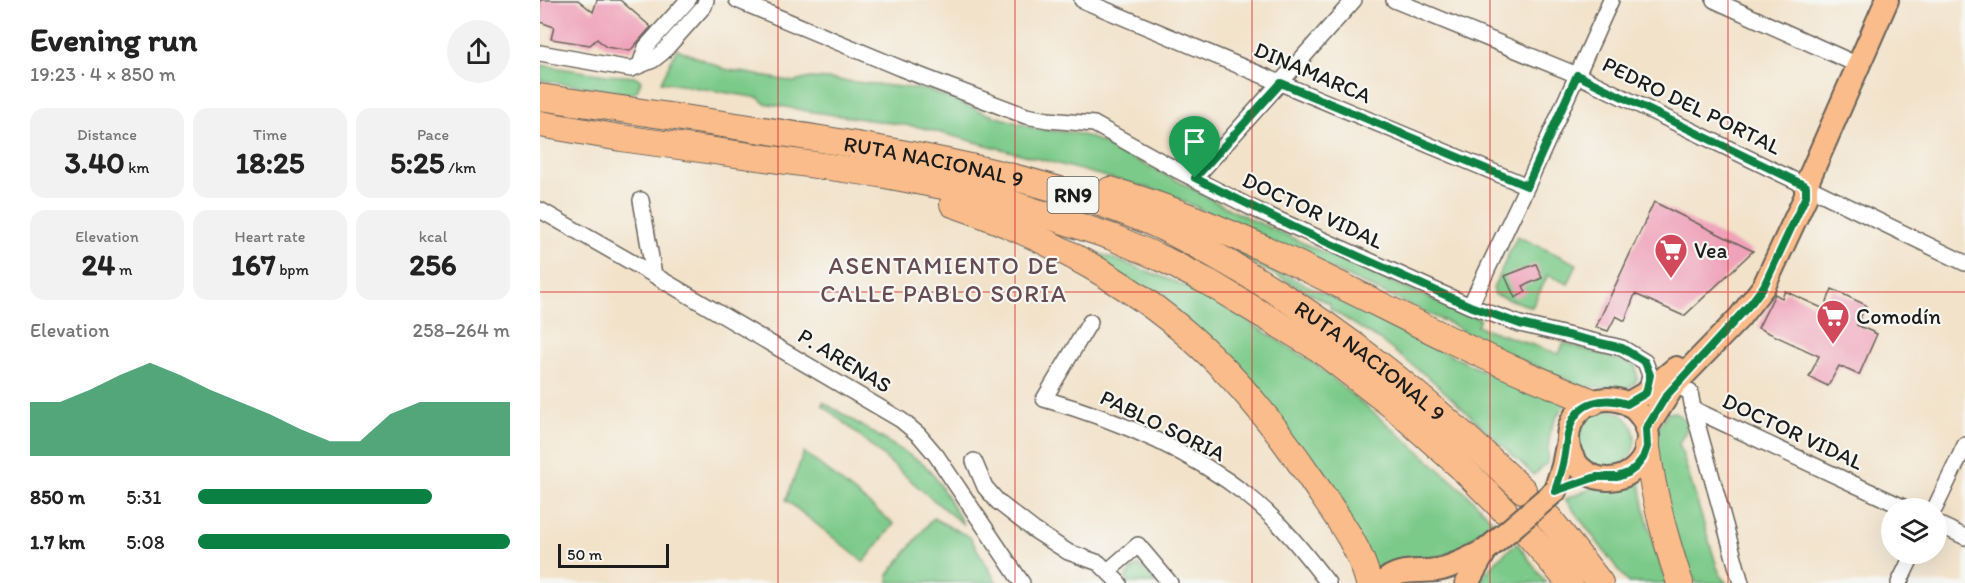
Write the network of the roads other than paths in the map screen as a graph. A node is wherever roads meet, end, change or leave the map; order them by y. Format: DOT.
graph roads {
  1 [pos="688,0"];
  2 [pos="706,0"];
  3 [pos="736,0"];
  4 [pos="1082,0"];
  5 [pos="1354,0"];
  6 [pos="1394,0"];
  7 [pos="1611,0"];
  8 [pos="1714,0"];
  9 [pos="1887,0"];
  10 [pos="540,53"];
  11 [pos="640,65"];
  12 [pos="1858,65"];
  13 [pos="1577,75"];
  14 [pos="1281,83"];
  15 [pos="540,97"];
  16 [pos="540,124"];
  17 [pos="891,150"];
  18 [pos="814,165"];
  19 [pos="1195,178"];
  20 [pos="1527,186"];
  21 [pos="1806,186"];
  22 [pos="641,200"];
  23 [pos="540,210"];
  24 [pos="1965,263"];
  25 [pos="654,275"];
  26 [pos="1470,306"];
  27 [pos="1090,322"];
  28 [pos="1674,385"];
  29 [pos="1646,393"];
  30 [pos="1593,402"];
  31 [pos="1627,404"];
  32 [pos="1693,409"];
  33 [pos="1647,438"];
  34 [pos="1568,440"];
  35 [pos="1965,445"];
  36 [pos="974,461"];
  37 [pos="1596,477"];
  38 [pos="1523,490"];
  39 [pos="1555,491"];
  40 [pos="1884,498"];
  41 [pos="1940,498"];
  42 [pos="1504,510"];
  43 [pos="1549,518"];
  44 [pos="1947,528"];
  45 [pos="1528,534"];
  46 [pos="1965,537"];
  47 [pos="1486,550"];
  48 [pos="1908,564"];
  49 [pos="1113,577"];
  50 [pos="1022,583"];
  51 [pos="1170,583"];
  52 [pos="1328,583"];
  53 [pos="1369,583"];
  54 [pos="1383,583"];
  55 [pos="1467,583"];
  56 [pos="1570,583"];
  57 [pos="1600,583"];
  58 [pos="1680,583"];
  59 [pos="1741,583"];
  60 [pos="1899,583"];
  1 -- 11 [label="street"];
  2 -- 11 [label="street"];
  3 -- 19 [label="street, DOCTOR VIDAL"];
  4 -- 14 [label="street, DINAMARCA"];
  5 -- 14 [label="street"];
  6 -- 13 [label="street, PEDRO DEL PORTAL"];
  7 -- 13 [label="street"];
  8 -- 12 [label="street"];
  9 -- 12 [label="main road"];
  10 -- 11 [label="street"];
  12 -- 21 [label="main road"];
  13 -- 20 [label="street"];
  13 -- 21 [label="street, PEDRO DEL PORTAL"];
  14 -- 19 [label="street"];
  14 -- 20 [label="street, DINAMARCA"];
  15 -- 17 [label="highway, RUTA NACIONAL 9 / RN9"];
  16 -- 18 [label="highway, RUTA NACIONAL 9 / RN9"];
  17 -- 30 [label="highway"];
  17 -- 38 [label="highway, RUTA NACIONAL 9 / RN9"];
  18 -- 42 [label="highway, RUTA NACIONAL 9 / RN9"];
  18 -- 53 [label="highway"];
  19 -- 26 [label="street, DOCTOR VIDAL"];
  20 -- 26 [label="street"];
  21 -- 24 [label="street, PEDRO DEL PORTAL"];
  21 -- 28 [label="main road"];
  21 -- 29 [label="main road"];
  22 -- 25 [label="street"];
  23 -- 25 [label="street, P. ARENAS"];
  25 -- 50 [label="street, P. ARENAS"];
  26 -- 29 [label="street, DOCTOR VIDAL"];
  27 -- 52 [label="street, PABLO SORIA"];
  28 -- 32 [label="street, DOCTOR VIDAL"];
  28 -- 33 [label="main road"];
  29 -- 31 [label="main road"];
  30 -- 31 [label="main road"];
  30 -- 34 [label="main road"];
  31 -- 33 [label="main road"];
  32 -- 40 [label="street, DOCTOR VIDAL"];
  32 -- 59 [label="street"];
  33 -- 37 [label="main road"];
  33 -- 58 [label="highway"];
  34 -- 37 [label="main road"];
  34 -- 39 [label="main road"];
  35 -- 41 [label="street"];
  36 -- 49 [label="street"];
  37 -- 39 [label="main road"];
  39 -- 47 [label="main road, bridge"];
  43 -- 57 [label="highway"];
  44 -- 46 [label="street"];
  45 -- 56 [label="highway"];
  47 -- 54 [label="main road"];
  47 -- 55 [label="main road"];
  48 -- 60 [label="street"];
  49 -- 51 [label="street"];
}
